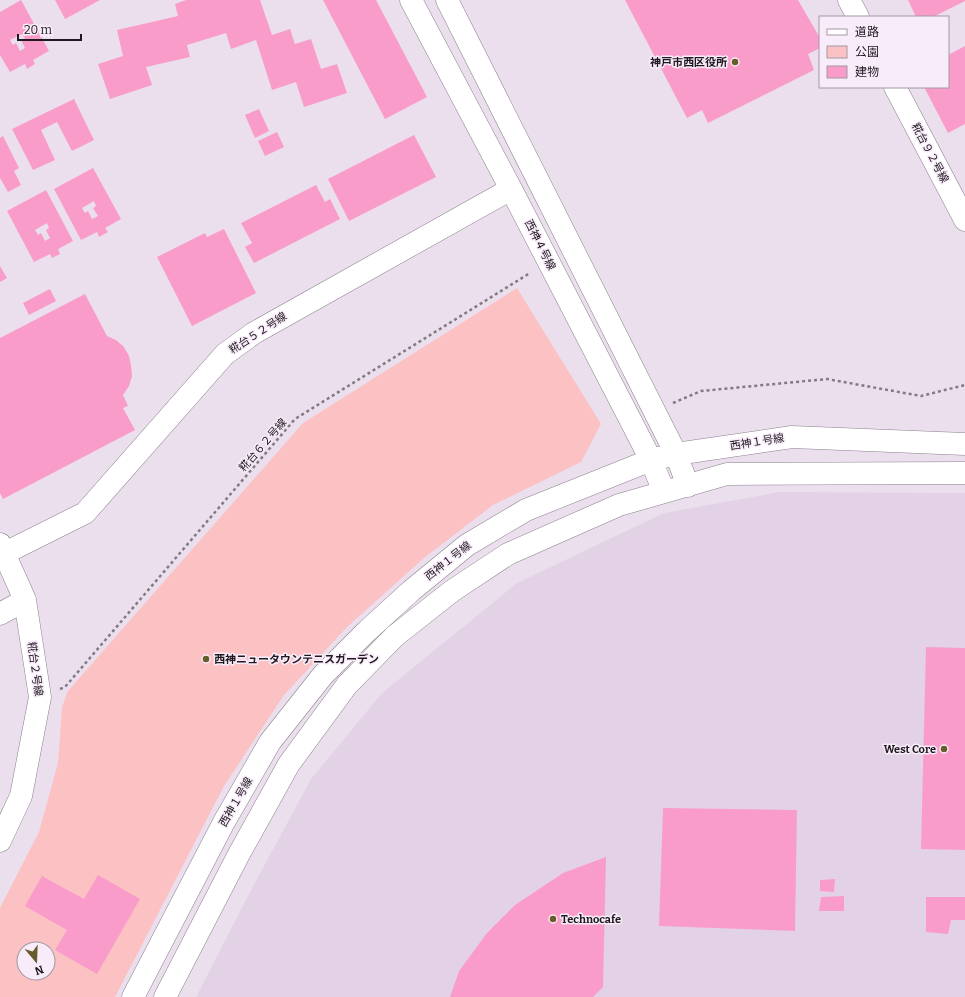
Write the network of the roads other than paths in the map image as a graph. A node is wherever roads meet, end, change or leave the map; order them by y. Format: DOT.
graph roads {
  1 [pos="412,0"];
  2 [pos="447,0"];
  3 [pos="849,0"];
  4 [pos="857,16"];
  5 [pos="896,88"];
  6 [pos="511,188"];
  7 [pos="965,220"];
  8 [pos="965,444"];
  9 [pos="676,454"];
  10 [pos="651,460"];
  11 [pos="965,473"];
  12 [pos="688,486"];
  13 [pos="664,492"];
  14 [pos="3,549"];
  15 [pos="25,600"];
  16 [pos="0,614"];
  17 [pos="0,841"];
  18 [pos="133,997"];
  19 [pos="165,997"];
  1 -- 6 [label="street, 西神４号線"];
  2 -- 9 [label="street"];
  3 -- 4 [label="street"];
  5 -- 7 [label="street, 糀台９２号線"];
  6 -- 10 [label="street, 西神４号線"];
  6 -- 14 [label="street, 糀台５２号線"];
  8 -- 9 [label="street, 西神１号線"];
  9 -- 10 [label="street, 西神１号線"];
  9 -- 12 [label="street"];
  10 -- 13 [label="street, 西神４号線"];
  10 -- 18 [label="street, 西神１号線"];
  11 -- 12 [label="street"];
  12 -- 13 [label="street"];
  13 -- 19 [label="street"];
  14 -- 15 [label="street, 糀台２号線"];
  15 -- 16 [label="street"];
  15 -- 17 [label="street, 糀台２号線"];
}
